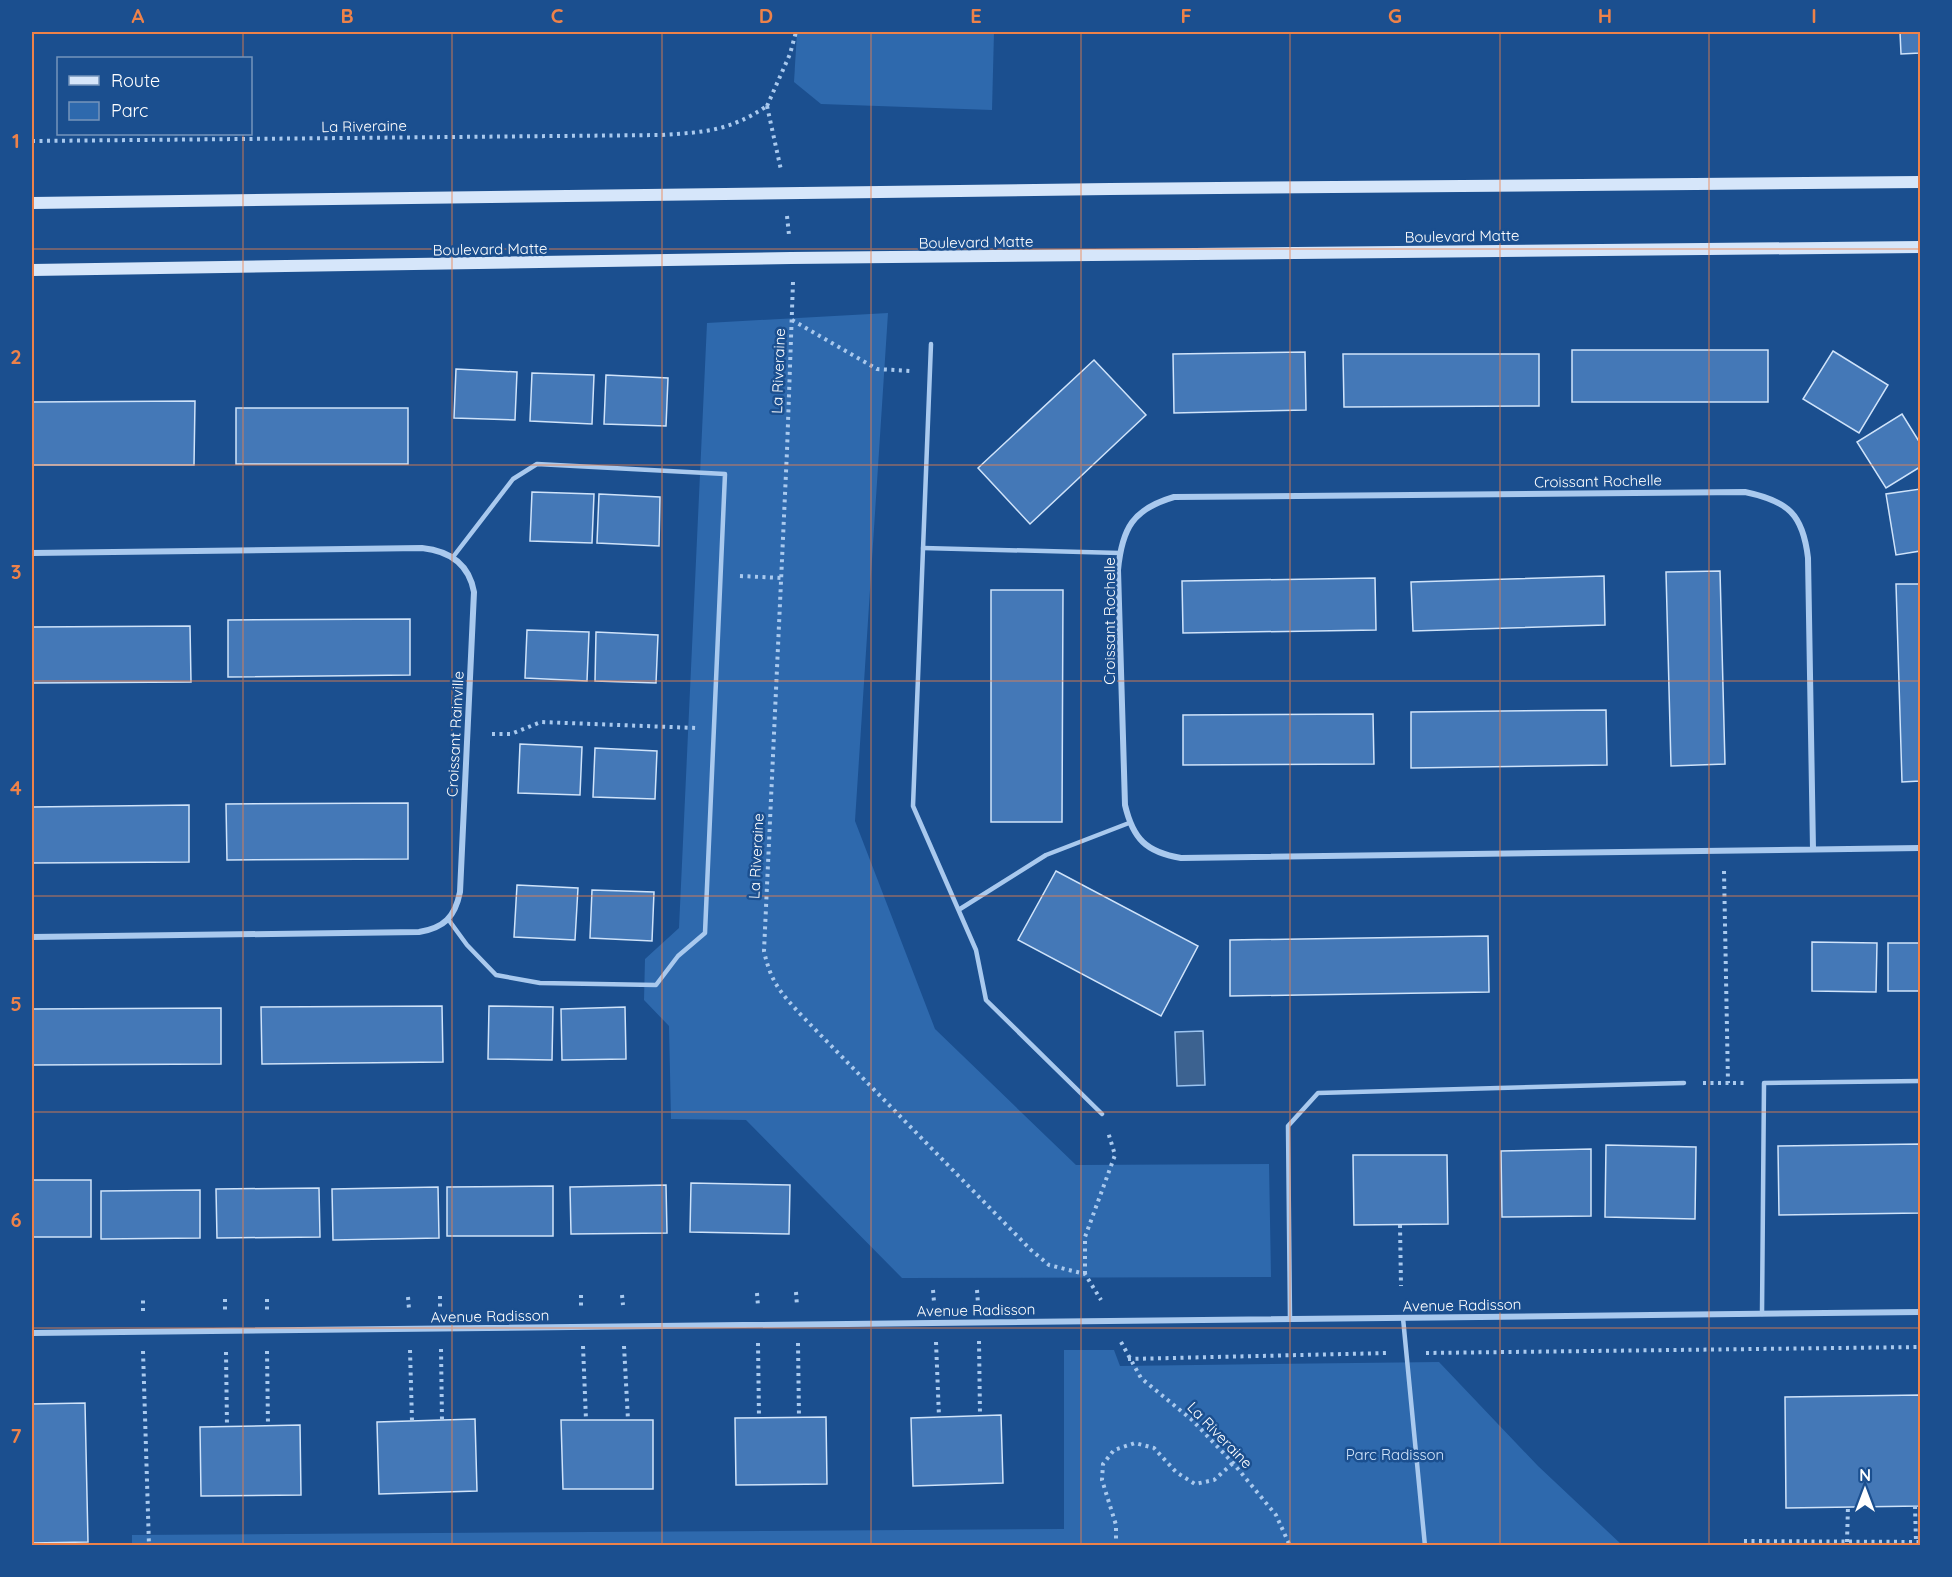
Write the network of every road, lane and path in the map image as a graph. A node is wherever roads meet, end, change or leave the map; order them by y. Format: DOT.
graph roads {
  1 [pos="796,32"];
  2 [pos="767,106"];
  3 [pos="32,141"];
  4 [pos="782,173"];
  5 [pos="1920,182"];
  6 [pos="32,203"];
  7 [pos="787,214"];
  8 [pos="789,241"];
  9 [pos="1920,247"];
  10 [pos="32,270"];
  11 [pos="793,281"];
  12 [pos="792,320"];
  13 [pos="931,344"];
  14 [pos="929,373"];
  15 [pos="922,548"];
  16 [pos="32,553"];
  17 [pos="1120,553"];
  18 [pos="453,557"];
  19 [pos="721,576"];
  20 [pos="782,578"];
  21 [pos="694,728"];
  22 [pos="492,734"];
  23 [pos="1129,824"];
  24 [pos="1920,848"];
  25 [pos="1813,849"];
  26 [pos="1723,850"];
  27 [pos="960,909"];
  28 [pos="448,919"];
  29 [pos="32,937"];
  30 [pos="1920,1081"];
  31 [pos="1684,1083"];
  32 [pos="1728,1083"];
  33 [pos="1764,1083"];
  34 [pos="1102,1114"];
  35 [pos="1400,1225"];
  36 [pos="1085,1274"];
  37 [pos="1401,1286"];
  38 [pos="1095,1288"];
  39 [pos="933,1290"];
  40 [pos="977,1290"];
  41 [pos="758,1293"];
  42 [pos="796,1293"];
  43 [pos="581,1295"];
  44 [pos="622,1295"];
  45 [pos="440,1296"];
  46 [pos="408,1297"];
  47 [pos="225,1299"];
  48 [pos="267,1299"];
  49 [pos="1920,1312"];
  50 [pos="1762,1314"];
  51 [pos="1403,1318"];
  52 [pos="1290,1319"];
  53 [pos="936,1322"];
  54 [pos="979,1322"];
  55 [pos="758,1324"];
  56 [pos="798,1324"];
  57 [pos="624,1326"];
  58 [pos="582,1327"];
  59 [pos="410,1328"];
  60 [pos="441,1328"];
  61 [pos="267,1330"];
  62 [pos="226,1331"];
  63 [pos="142,1332"];
  64 [pos="32,1333"];
  65 [pos="1920,1347"];
  66 [pos="1124,1350"];
  67 [pos="1379,1353"];
  68 [pos="1433,1353"];
  69 [pos="1128,1359"];
  70 [pos="980,1415"];
  71 [pos="939,1417"];
  72 [pos="759,1418"];
  73 [pos="799,1418"];
  74 [pos="442,1420"];
  75 [pos="586,1420"];
  76 [pos="628,1420"];
  77 [pos="412,1421"];
  78 [pos="227,1426"];
  79 [pos="268,1426"];
  80 [pos="1119,1448"];
  81 [pos="1125,1454"];
  82 [pos="1233,1463"];
  83 [pos="1848,1506"];
  84 [pos="1915,1506"];
  85 [pos="1744,1541"];
  86 [pos="1847,1542"];
  87 [pos="1918,1542"];
  88 [pos="1903,1544"];
  89 [pos="149,1545"];
  90 [pos="1116,1545"];
  91 [pos="1290,1545"];
  92 [pos="1425,1545"];
  1 -- 2 [label="path"];
  2 -- 3 [label="path, La Riveraine"];
  2 -- 4 [label="path"];
  5 -- 6 [label="main road"];
  7 -- 8 [label="path"];
  9 -- 10 [label="main road, Boulevard Matte"];
  11 -- 12 [label="path, La Riveraine"];
  12 -- 14 [label="path"];
  12 -- 20 [label="path, La Riveraine"];
  13 -- 14 [label="lane"];
  14 -- 15 [label="lane"];
  15 -- 17 [label="lane"];
  15 -- 27 [label="lane"];
  16 -- 18 [label="street"];
  17 -- 23 [label="street, Croissant Rochelle"];
  17 -- 25 [label="street, Croissant Rochelle"];
  18 -- 19 [label="lane"];
  18 -- 28 [label="street, Croissant Rainville"];
  19 -- 20 [label="path"];
  19 -- 28 [label="lane"];
  20 -- 36 [label="path, La Riveraine"];
  21 -- 22 [label="path"];
  23 -- 26 [label="street, Croissant Rochelle"];
  23 -- 27 [label="lane"];
  24 -- 25 [label="street, Croissant Rochelle"];
  25 -- 26 [label="street, Croissant Rochelle"];
  26 -- 32 [label="path"];
  27 -- 34 [label="lane"];
  28 -- 29 [label="street"];
  30 -- 33 [label="lane"];
  31 -- 32 [label="path"];
  31 -- 52 [label="lane"];
  32 -- 33 [label="path"];
  33 -- 50 [label="lane"];
  34 -- 36 [label="path"];
  35 -- 37 [label="path"];
  36 -- 38 [label="path"];
  39 -- 53 [label="path"];
  40 -- 54 [label="path"];
  41 -- 55 [label="path"];
  42 -- 56 [label="path"];
  43 -- 58 [label="path"];
  44 -- 57 [label="path"];
  45 -- 60 [label="path"];
  46 -- 59 [label="path"];
  47 -- 62 [label="path"];
  48 -- 61 [label="path"];
  49 -- 50 [label="street, Avenue Radisson"];
  50 -- 51 [label="street, Avenue Radisson"];
  51 -- 52 [label="street, Avenue Radisson"];
  51 -- 92 [label="lane"];
  52 -- 54 [label="street, Avenue Radisson"];
  53 -- 54 [label="street, Avenue Radisson"];
  53 -- 56 [label="street, Avenue Radisson"];
  53 -- 71 [label="path"];
  54 -- 70 [label="path"];
  55 -- 56 [label="street, Avenue Radisson"];
  55 -- 57 [label="street, Avenue Radisson"];
  55 -- 72 [label="path"];
  56 -- 73 [label="path"];
  57 -- 58 [label="street, Avenue Radisson"];
  57 -- 76 [label="path"];
  58 -- 60 [label="street, Avenue Radisson"];
  58 -- 75 [label="path"];
  59 -- 60 [label="street, Avenue Radisson"];
  59 -- 61 [label="street, Avenue Radisson"];
  59 -- 77 [label="path"];
  60 -- 74 [label="path"];
  61 -- 62 [label="street, Avenue Radisson"];
  61 -- 79 [label="path"];
  62 -- 63 [label="street, Avenue Radisson"];
  62 -- 78 [label="path"];
  63 -- 64 [label="street, Avenue Radisson"];
  63 -- 89 [label="path"];
  65 -- 68 [label="path"];
  66 -- 69 [label="path, La Riveraine"];
  67 -- 69 [label="path"];
  69 -- 82 [label="path, La Riveraine"];
  80 -- 81 [label="path"];
  80 -- 82 [label="path"];
  80 -- 90 [label="path"];
  82 -- 91 [label="path, La Riveraine"];
  83 -- 86 [label="path"];
  84 -- 87 [label="path"];
  85 -- 86 [label="path"];
  86 -- 88 [label="path"];
  87 -- 88 [label="path"];
}
